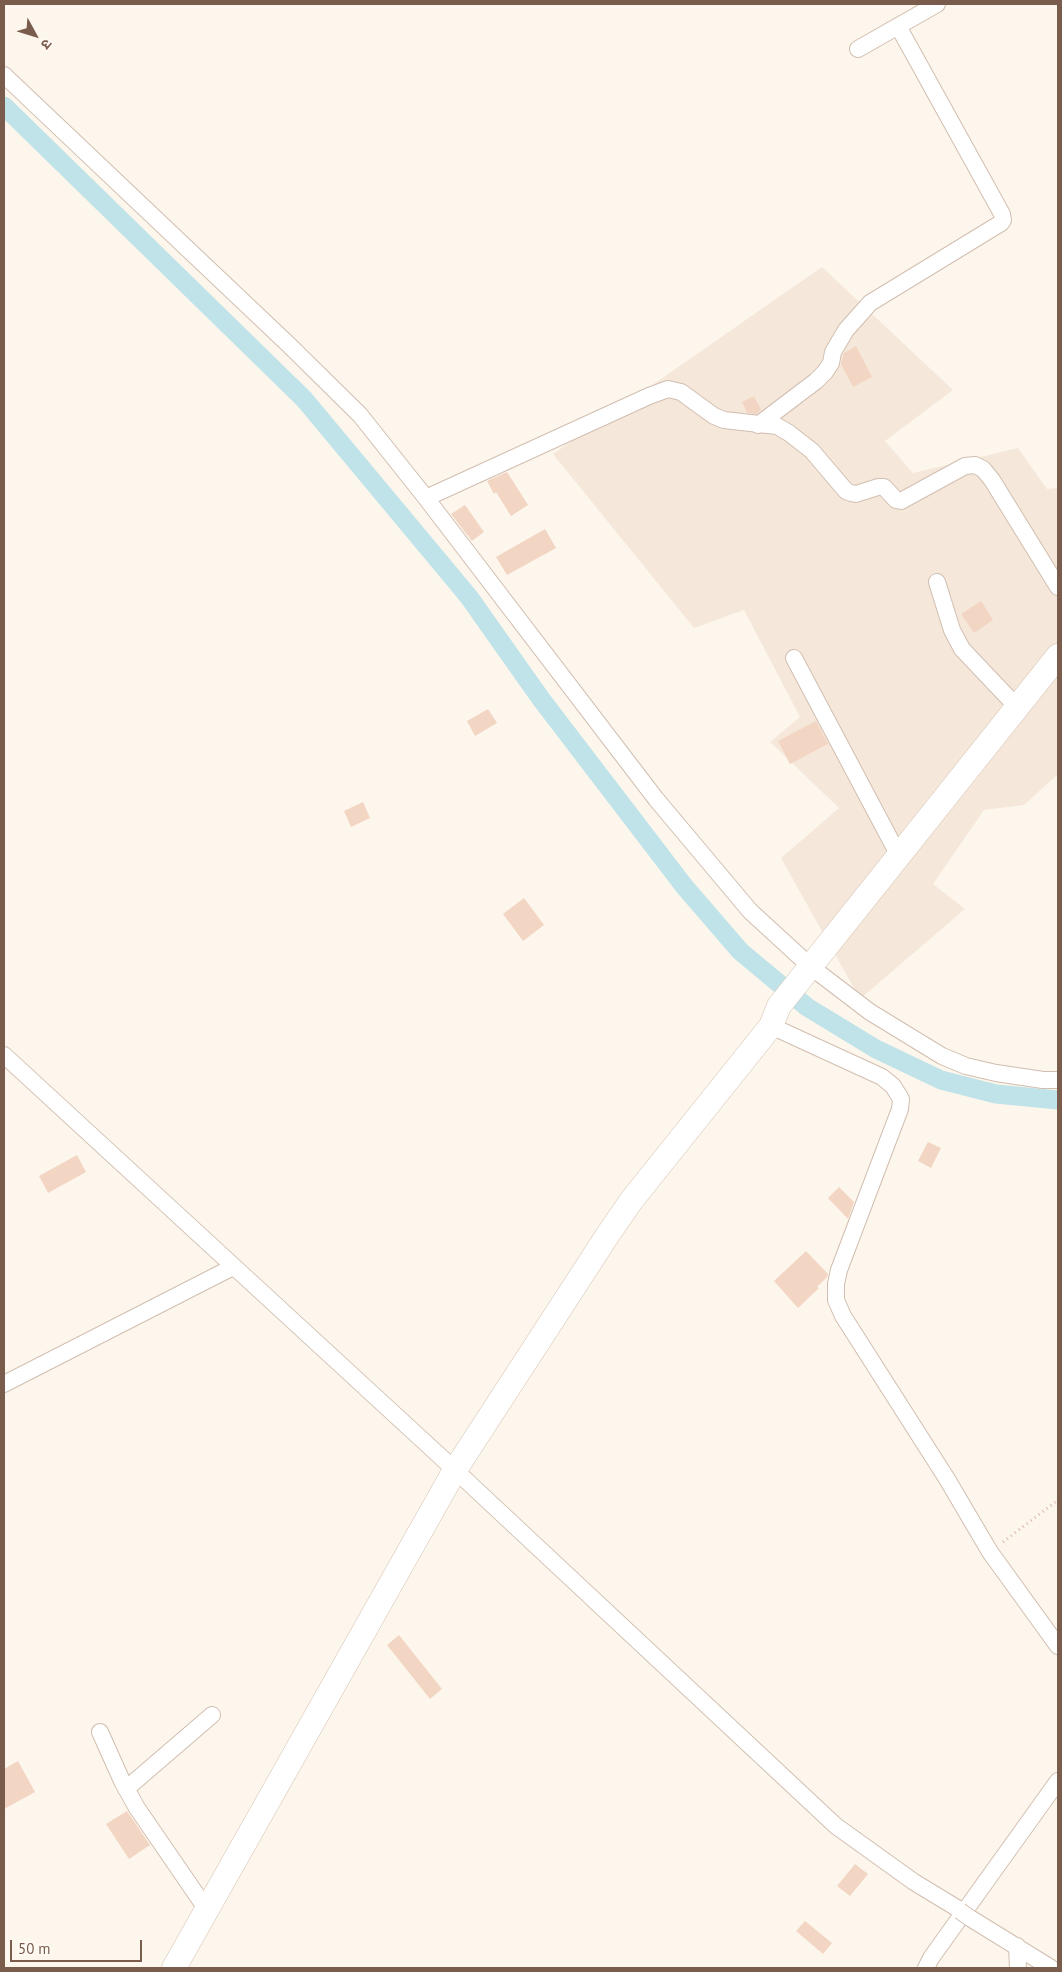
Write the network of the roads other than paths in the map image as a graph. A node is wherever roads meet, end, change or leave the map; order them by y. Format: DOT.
graph roads {
  1 [pos="936,4"];
  2 [pos="898,26"];
  3 [pos="858,49"];
  4 [pos="4,75"];
  5 [pos="758,424"];
  6 [pos="426,498"];
  7 [pos="937,582"];
  8 [pos="1058,588"];
  9 [pos="1058,656"];
  10 [pos="794,658"];
  11 [pos="1017,707"];
  12 [pos="899,856"];
  13 [pos="804,976"];
  14 [pos="775,1016"];
  15 [pos="4,1055"];
  16 [pos="1058,1080"];
  17 [pos="233,1267"];
  18 [pos="4,1384"];
  19 [pos="455,1470"];
  20 [pos="1058,1646"];
  21 [pos="212,1715"];
  22 [pos="100,1732"];
  23 [pos="1058,1781"];
  24 [pos="126,1789"];
  25 [pos="207,1910"];
  26 [pos="965,1914"];
  27 [pos="1018,1946"];
  28 [pos="174,1968"];
  29 [pos="926,1968"];
  30 [pos="1018,1968"];
  31 [pos="1051,1968"];
  1 -- 2 [label="street"];
  2 -- 3 [label="street"];
  2 -- 5 [label="street"];
  4 -- 6 [label="street"];
  5 -- 6 [label="street"];
  5 -- 8 [label="street"];
  6 -- 13 [label="street"];
  7 -- 11 [label="street"];
  9 -- 11 [label="street"];
  10 -- 12 [label="street"];
  11 -- 12 [label="street"];
  12 -- 13 [label="street"];
  13 -- 14 [label="street"];
  13 -- 16 [label="street"];
  14 -- 19 [label="street"];
  14 -- 20 [label="street"];
  15 -- 17 [label="street"];
  17 -- 18 [label="street"];
  17 -- 19 [label="street"];
  19 -- 25 [label="street"];
  19 -- 26 [label="street"];
  21 -- 24 [label="street"];
  22 -- 24 [label="street"];
  23 -- 26 [label="street"];
  24 -- 25 [label="street"];
  25 -- 28 [label="street"];
  26 -- 27 [label="street"];
  26 -- 29 [label="street"];
  27 -- 30 [label="street"];
  27 -- 31 [label="street"];
}
